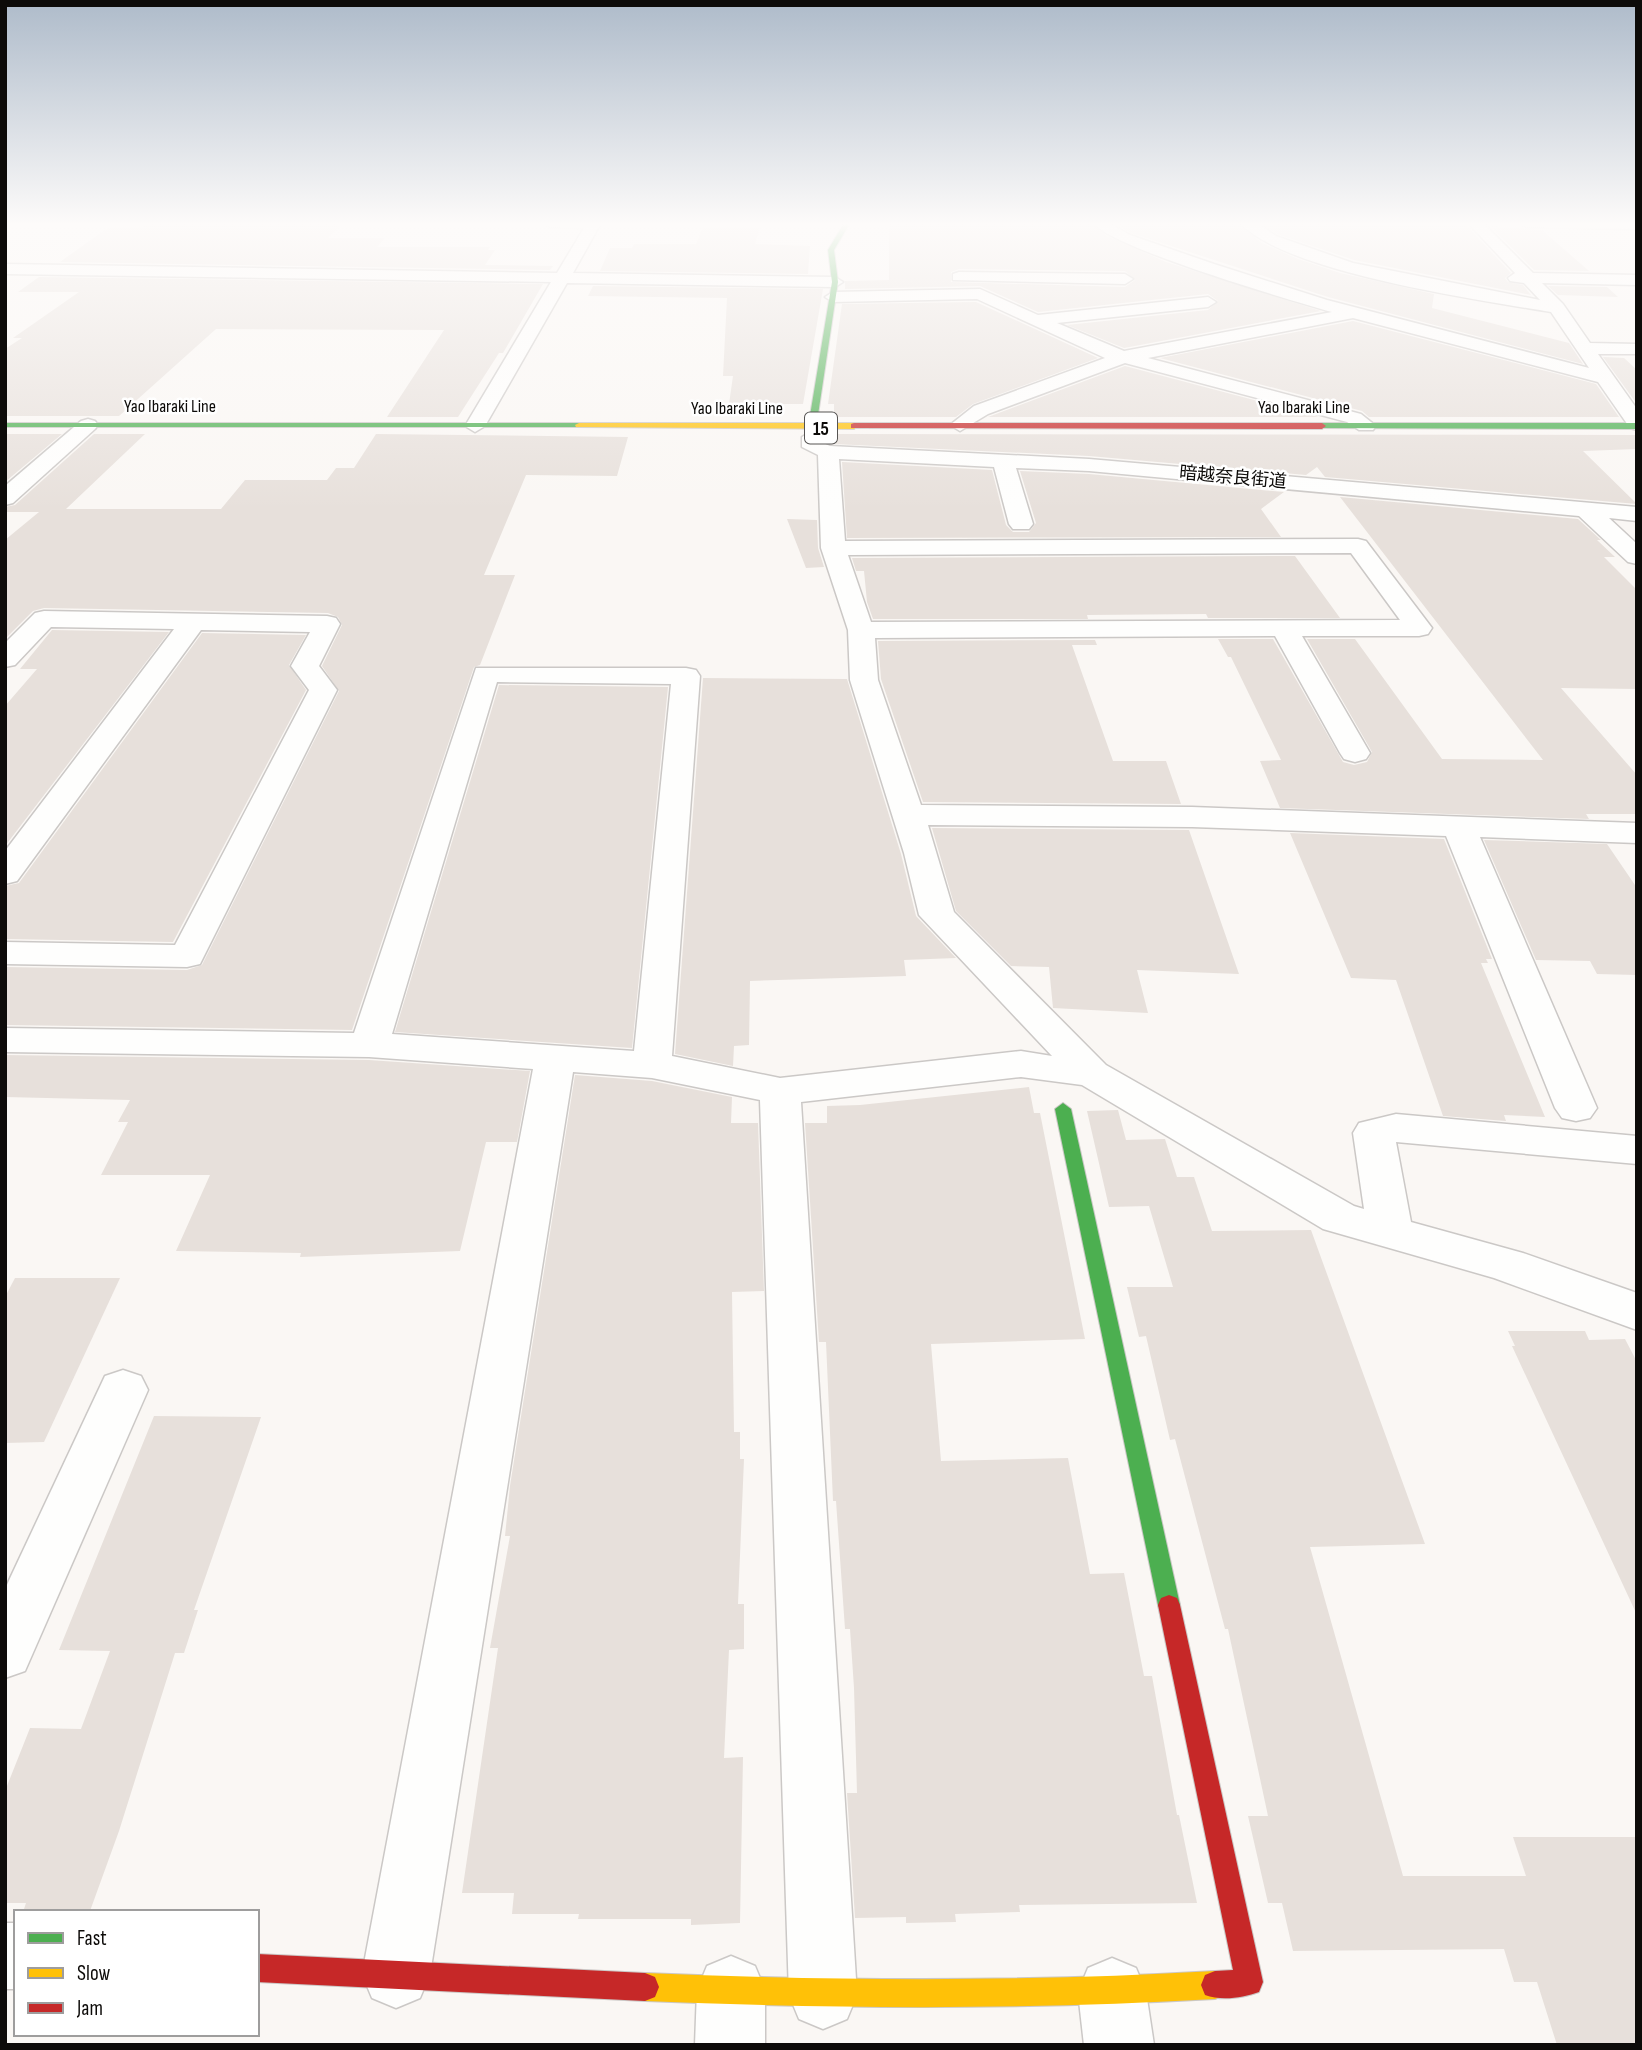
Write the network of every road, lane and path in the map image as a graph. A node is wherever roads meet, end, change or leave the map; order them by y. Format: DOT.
graph roads {
  1 [pos="539,319"];
  2 [pos="829,319"];
  3 [pos="1034,319"];
  4 [pos="1050,319"];
  5 [pos="1321,319"];
  6 [pos="1380,319"];
  7 [pos="1565,319"];
  8 [pos="1037,320"];
  9 [pos="1586,348"];
  10 [pos="1637,349"];
  11 [pos="1124,357"];
  12 [pos="1606,378"];
  13 [pos="5,425"];
  14 [pos="88,425"];
  15 [pos="960,425"];
  16 [pos="1637,425"];
  17 [pos="475,426"];
  18 [pos="1366,426"];
  19 [pos="812,428"];
  20 [pos="828,452"];
  21 [pos="1003,459"];
  22 [pos="5,498"];
  23 [pos="1585,509"];
  24 [pos="1637,514"];
  25 [pos="1021,524"];
  26 [pos="833,548"];
  27 [pos="1637,556"];
  28 [pos="193,622"];
  29 [pos="1284,628"];
  30 [pos="861,631"];
  31 [pos="5,659"];
  32 [pos="1356,753"];
  33 [pos="906,815"];
  34 [pos="1459,827"];
  35 [pos="1637,833"];
  36 [pos="5,874"];
  37 [pos="5,953"];
  38 [pos="5,1040"];
  39 [pos="369,1045"];
  40 [pos="555,1058"];
  41 [pos="652,1065"];
  42 [pos="1092,1074"];
  43 [pos="780,1091"];
  44 [pos="1576,1108"];
  45 [pos="1063,1109"];
  46 [pos="1637,1150"];
  47 [pos="1390,1231"];
  48 [pos="1637,1312"];
  49 [pos="123,1390"];
  50 [pos="5,1651"];
  51 [pos="259,1968"];
  52 [pos="396,1974"];
  53 [pos="823,1995"];
  54 [pos="731,2018"];
  55 [pos="1115,2018"];
  1 -- 17 [label="street"];
  2 -- 19 [label="main road"];
  3 -- 8 [label="street"];
  4 -- 8 [label="street"];
  5 -- 11 [label="street"];
  6 -- 12 [label="street"];
  7 -- 9 [label="street"];
  8 -- 11 [label="street"];
  9 -- 10 [label="street"];
  9 -- 12 [label="street"];
  11 -- 15 [label="street"];
  11 -- 18 [label="street"];
  12 -- 16 [label="street"];
  13 -- 14 [label="main road, Yao Ibaraki Line / 15"];
  14 -- 17 [label="main road, Yao Ibaraki Line / 15"];
  14 -- 22 [label="street"];
  15 -- 18 [label="main road, Yao Ibaraki Line / 15"];
  15 -- 19 [label="main road, Yao Ibaraki Line / 15"];
  16 -- 18 [label="main road, Yao Ibaraki Line / 15"];
  17 -- 19 [label="main road, Yao Ibaraki Line / 15"];
  19 -- 20 [label="street"];
  20 -- 21 [label="street, 暗越奈良街道"];
  20 -- 26 [label="street"];
  21 -- 23 [label="street, 暗越奈良街道"];
  21 -- 25 [label="street"];
  23 -- 24 [label="street, 暗越奈良街道"];
  23 -- 27 [label="street"];
  26 -- 29 [label="street"];
  26 -- 30 [label="street"];
  28 -- 31 [label="street"];
  28 -- 36 [label="street"];
  28 -- 37 [label="street"];
  29 -- 30 [label="street"];
  29 -- 32 [label="street"];
  30 -- 33 [label="street"];
  33 -- 34 [label="street"];
  33 -- 42 [label="street"];
  34 -- 35 [label="street"];
  34 -- 44 [label="street"];
  38 -- 39 [label="street"];
  39 -- 40 [label="street"];
  39 -- 41 [label="street"];
  40 -- 41 [label="street"];
  40 -- 52 [label="street"];
  41 -- 43 [label="street"];
  42 -- 43 [label="street"];
  42 -- 47 [label="street"];
  43 -- 53 [label="street"];
  45 -- 55 [label="main road"];
  46 -- 47 [label="street"];
  47 -- 48 [label="street"];
  49 -- 50 [label="street"];
  51 -- 52 [label="main road"];
  52 -- 54 [label="main road"];
  53 -- 54 [label="main road"];
  53 -- 55 [label="main road"];
}
